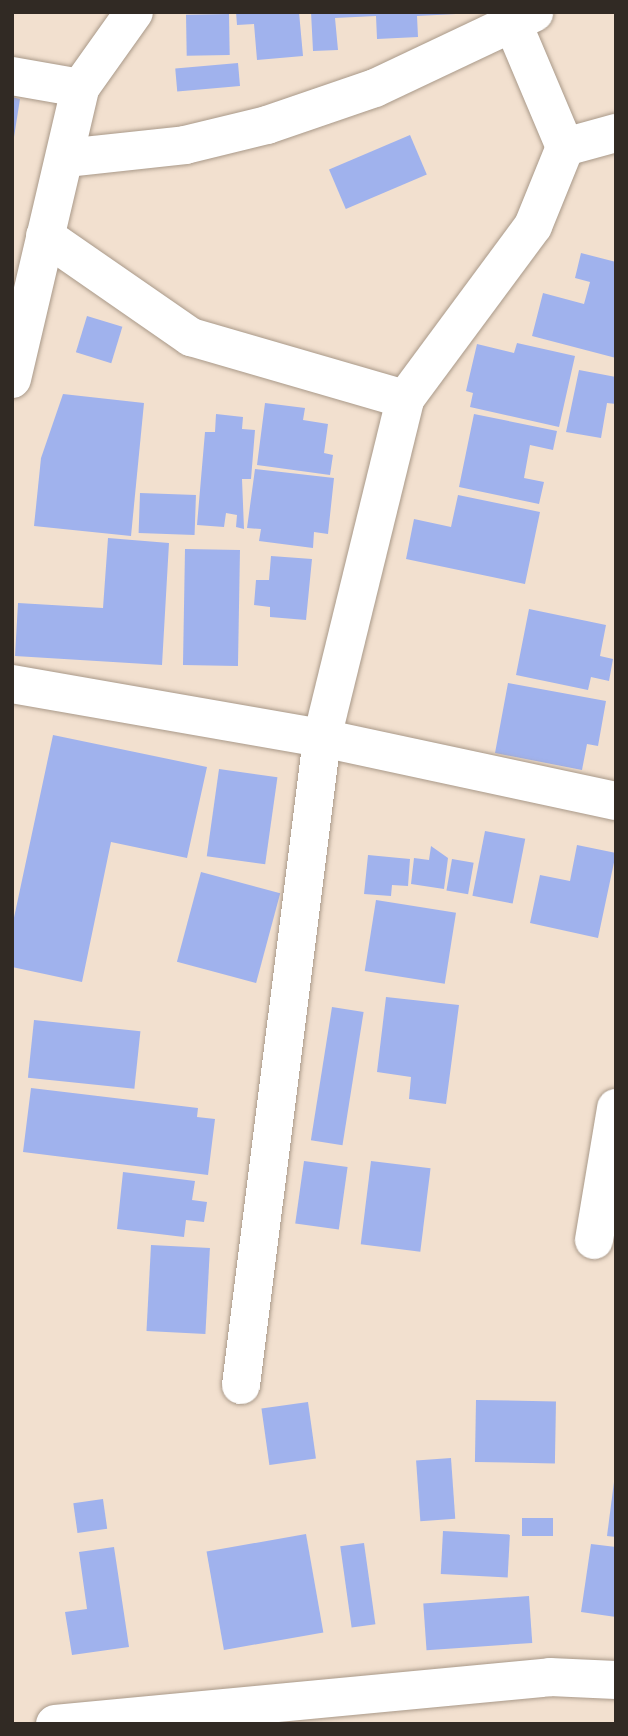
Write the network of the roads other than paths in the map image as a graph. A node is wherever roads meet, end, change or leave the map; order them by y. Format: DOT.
graph roads {
  1 [pos="134,12"];
  2 [pos="524,19"];
  3 [pos="12,76"];
  4 [pos="79,88"];
  5 [pos="616,133"];
  6 [pos="565,147"];
  7 [pos="66,158"];
  8 [pos="46,236"];
  9 [pos="12,379"];
  10 [pos="405,399"];
  11 [pos="12,684"];
  12 [pos="322,738"];
  13 [pos="616,801"];
  14 [pos="616,1108"];
  15 [pos="594,1240"];
  16 [pos="241,1385"];
  17 [pos="616,1680"];
  18 [pos="152,1717"];
  19 [pos="55,1724"];
  1 -- 4 [label="street"];
  2 -- 6 [label="street"];
  2 -- 7 [label="street"];
  3 -- 4 [label="street"];
  4 -- 7 [label="street"];
  5 -- 6 [label="street"];
  6 -- 10 [label="street"];
  7 -- 8 [label="street"];
  8 -- 9 [label="street"];
  8 -- 10 [label="street"];
  10 -- 12 [label="street"];
  11 -- 12 [label="street"];
  12 -- 13 [label="street"];
  12 -- 16 [label="street"];
  14 -- 15 [label="street"];
  17 -- 18 [label="street"];
  18 -- 19 [label="street"];
}
